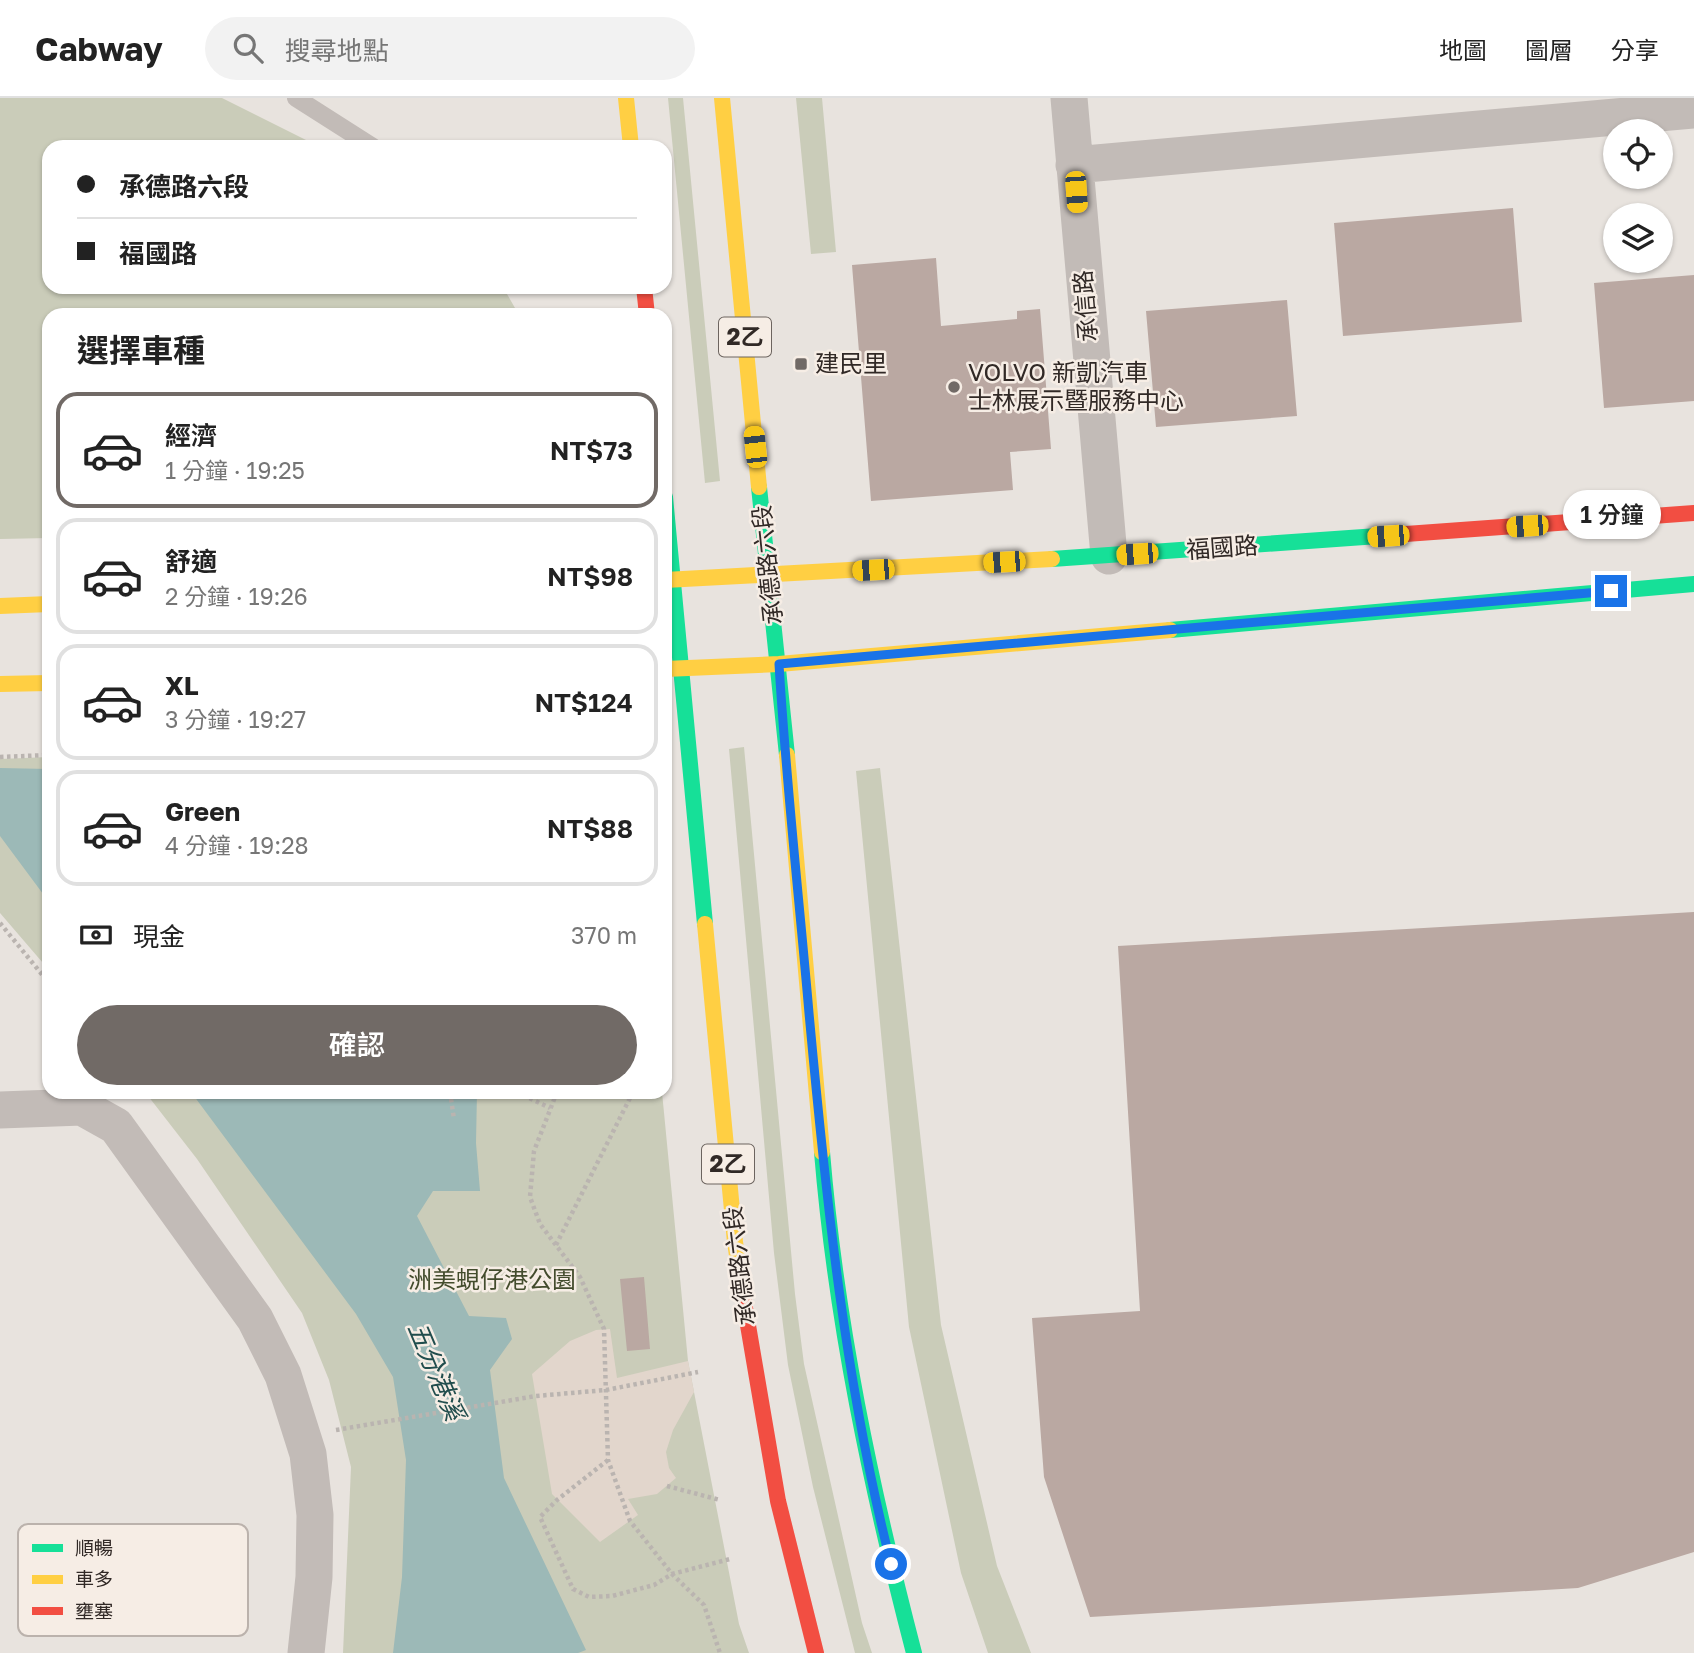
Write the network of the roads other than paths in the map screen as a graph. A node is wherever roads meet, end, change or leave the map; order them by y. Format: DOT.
graph roads {
  1 [pos="296,98"];
  2 [pos="626,98"];
  3 [pos="722,98"];
  4 [pos="1069,98"];
  5 [pos="1694,110"];
  6 [pos="362,140"];
  7 [pos="630,140"];
  8 [pos="1074,165"];
  9 [pos="1694,513"];
  10 [pos="1110,556"];
  11 [pos="768,576"];
  12 [pos="672,579"];
  13 [pos="1694,584"];
  14 [pos="42,604"];
  15 [pos="0,606"];
  16 [pos="672,646"];
  17 [pos="779,664"];
  18 [pos="673,669"];
  19 [pos="42,683"];
  20 [pos="0,684"];
  21 [pos="0,1110"];
  22 [pos="306,1653"];
  23 [pos="816,1653"];
  24 [pos="914,1653"];
  1 -- 6 [label="lane"];
  2 -- 7 [label="main road"];
  3 -- 11 [label="main road, 承德路六段 / 2乙"];
  4 -- 8 [label="street, 承信路"];
  5 -- 8 [label="street"];
  8 -- 10 [label="street, 承信路"];
  9 -- 10 [label="main road, 福國路"];
  10 -- 11 [label="main road, 福國路"];
  11 -- 12 [label="main road, 福國路"];
  11 -- 17 [label="main road, 承德路六段 / 2乙"];
  13 -- 17 [label="main road"];
  14 -- 15 [label="main road"];
  16 -- 18 [label="main road, 承德路六段 / 2乙"];
  17 -- 18 [label="main road"];
  17 -- 24 [label="main road, 承德路六段 / 2乙"];
  18 -- 23 [label="main road, 承德路六段 / 2乙"];
  19 -- 20 [label="main road"];
  21 -- 22 [label="street"];
}
